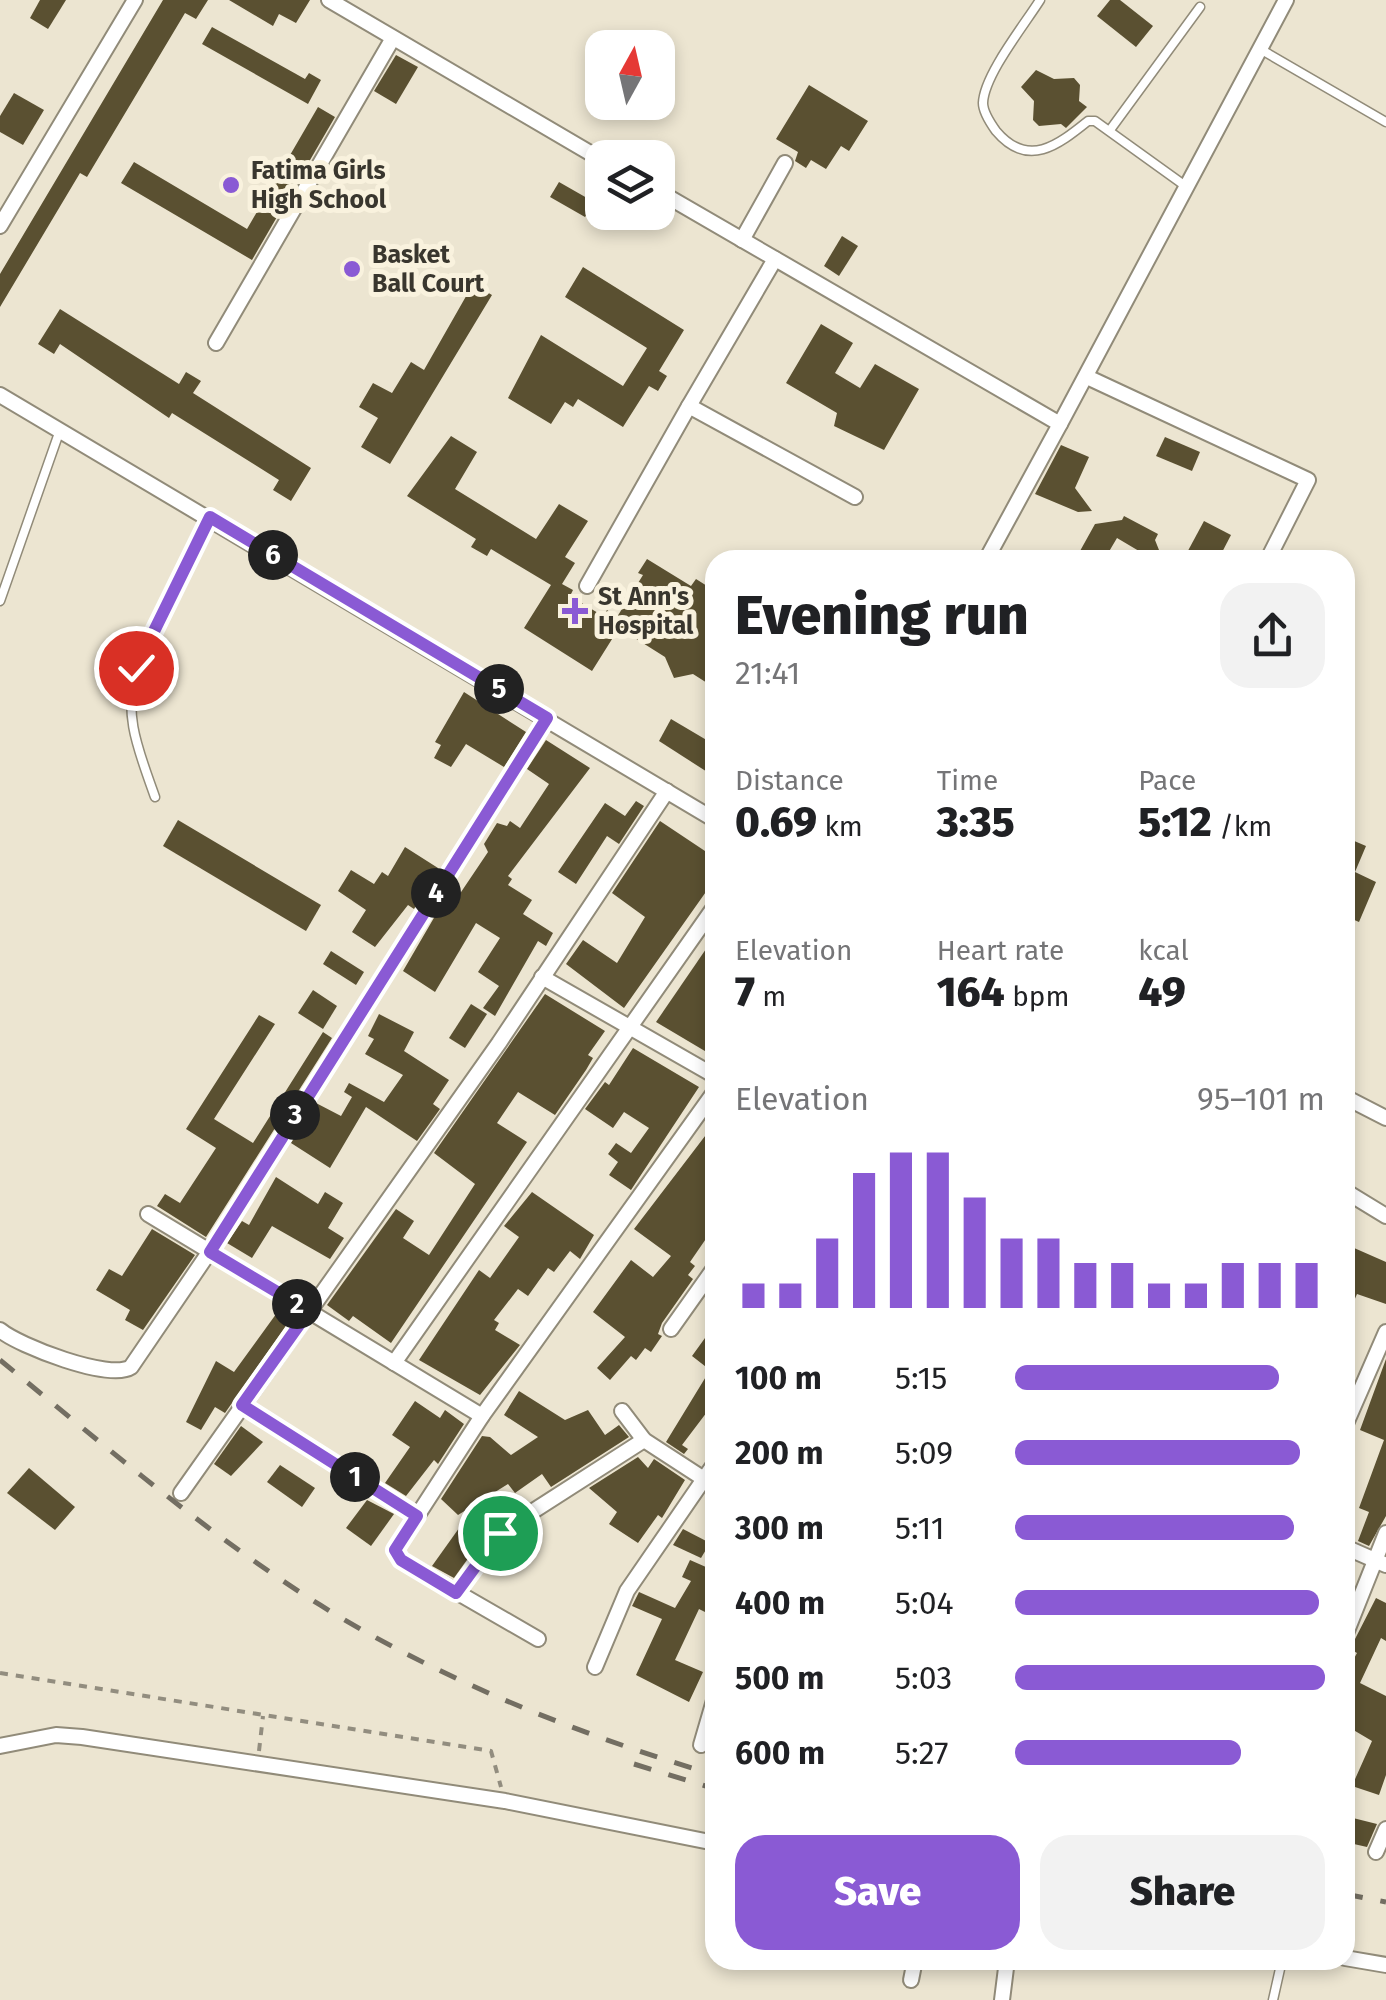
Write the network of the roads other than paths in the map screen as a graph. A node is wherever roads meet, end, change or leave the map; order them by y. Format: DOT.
graph roads {
  1 [pos="135,0"];
  2 [pos="329,0"];
  3 [pos="1040,0"];
  4 [pos="1286,0"];
  5 [pos="1200,7"];
  6 [pos="393,38"];
  7 [pos="1259,48"];
  8 [pos="1386,122"];
  9 [pos="1110,130"];
  10 [pos="585,150"];
  11 [pos="786,163"];
  12 [pos="1184,185"];
  13 [pos="675,202"];
  14 [pos="0,226"];
  15 [pos="742,240"];
  16 [pos="775,259"];
  17 [pos="216,343"];
  18 [pos="1087,377"];
  19 [pos="0,396"];
  20 [pos="689,406"];
  21 [pos="1060,424"];
  22 [pos="60,430"];
  23 [pos="854,497"];
  24 [pos="210,517"];
  25 [pos="991,550"];
  26 [pos="1273,550"];
  27 [pos="587,586"];
  28 [pos="0,600"];
  29 [pos="547,718"];
  30 [pos="667,791"];
  31 [pos="155,797"];
  32 [pos="705,814"];
  33 [pos="705,920"];
  34 [pos="542,977"];
  35 [pos="627,1026"];
  36 [pos="705,1070"];
  37 [pos="1355,1103"];
  38 [pos="705,1105"];
  39 [pos="1386,1118"];
  40 [pos="1355,1197"];
  41 [pos="148,1214"];
  42 [pos="1386,1216"];
  43 [pos="210,1252"];
  44 [pos="705,1281"];
  45 [pos="309,1311"];
  46 [pos="671,1329"];
  47 [pos="0,1330"];
  48 [pos="1386,1332"];
  49 [pos="394,1362"];
  50 [pos="1355,1403"];
  51 [pos="242,1405"];
  52 [pos="622,1411"];
  53 [pos="482,1416"];
  54 [pos="644,1440"];
  55 [pos="704,1479"];
  56 [pos="181,1493"];
  57 [pos="417,1516"];
  58 [pos="1386,1533"];
  59 [pos="1355,1551"];
  60 [pos="1381,1563"];
  61 [pos="456,1593"];
  62 [pos="1355,1616"];
  63 [pos="538,1639"];
  64 [pos="595,1668"];
  65 [pos="705,1731"];
  66 [pos="701,1745"];
  67 [pos="0,1746"];
  68 [pos="1386,1828"];
  69 [pos="705,1841"];
  70 [pos="1376,1852"];
  71 [pos="1355,1959"];
  72 [pos="1386,1964"];
  73 [pos="912,1970"];
  74 [pos="1006,1970"];
  75 [pos="1280,1970"];
  76 [pos="910,1980"];
  77 [pos="1002,2000"];
  78 [pos="1273,2000"];
  1 -- 14 [label="street"];
  2 -- 6 [label="street"];
  3 -- 9 [label="lane"];
  4 -- 7 [label="street"];
  5 -- 9 [label="lane"];
  6 -- 10 [label="street"];
  6 -- 17 [label="street"];
  7 -- 8 [label="lane"];
  7 -- 12 [label="street"];
  9 -- 12 [label="lane"];
  11 -- 15 [label="street"];
  12 -- 18 [label="street"];
  13 -- 15 [label="street"];
  15 -- 16 [label="street"];
  16 -- 20 [label="street"];
  16 -- 21 [label="street"];
  18 -- 21 [label="street"];
  18 -- 26 [label="street"];
  19 -- 22 [label="street"];
  20 -- 23 [label="street"];
  20 -- 27 [label="street"];
  21 -- 25 [label="street"];
  22 -- 24 [label="street"];
  22 -- 28 [label="lane"];
  24 -- 29 [label="street"];
  24 -- 31 [label="lane"];
  29 -- 30 [label="street"];
  29 -- 43 [label="street"];
  30 -- 32 [label="street"];
  30 -- 34 [label="street"];
  33 -- 35 [label="street"];
  34 -- 35 [label="street"];
  34 -- 45 [label="street"];
  35 -- 36 [label="street"];
  35 -- 49 [label="street"];
  37 -- 39 [label="street"];
  38 -- 53 [label="street"];
  40 -- 42 [label="street"];
  41 -- 43 [label="street"];
  43 -- 45 [label="street"];
  43 -- 47 [label="street"];
  44 -- 46 [label="street"];
  45 -- 49 [label="street"];
  45 -- 51 [label="street"];
  48 -- 50 [label="street"];
  49 -- 53 [label="street"];
  51 -- 56 [label="street"];
  51 -- 57 [label="street"];
  52 -- 54 [label="street"];
  53 -- 57 [label="street"];
  54 -- 55 [label="street"];
  54 -- 61 [label="street"];
  55 -- 64 [label="street"];
  57 -- 61 [label="street"];
  58 -- 60 [label="street"];
  59 -- 60 [label="street"];
  60 -- 62 [label="street"];
  61 -- 63 [label="street"];
  65 -- 66 [label="street"];
  67 -- 69 [label="street"];
  68 -- 70 [label="street"];
  71 -- 72 [label="street"];
  73 -- 76 [label="street"];
  74 -- 77 [label="street"];
  75 -- 78 [label="lane"];
}
